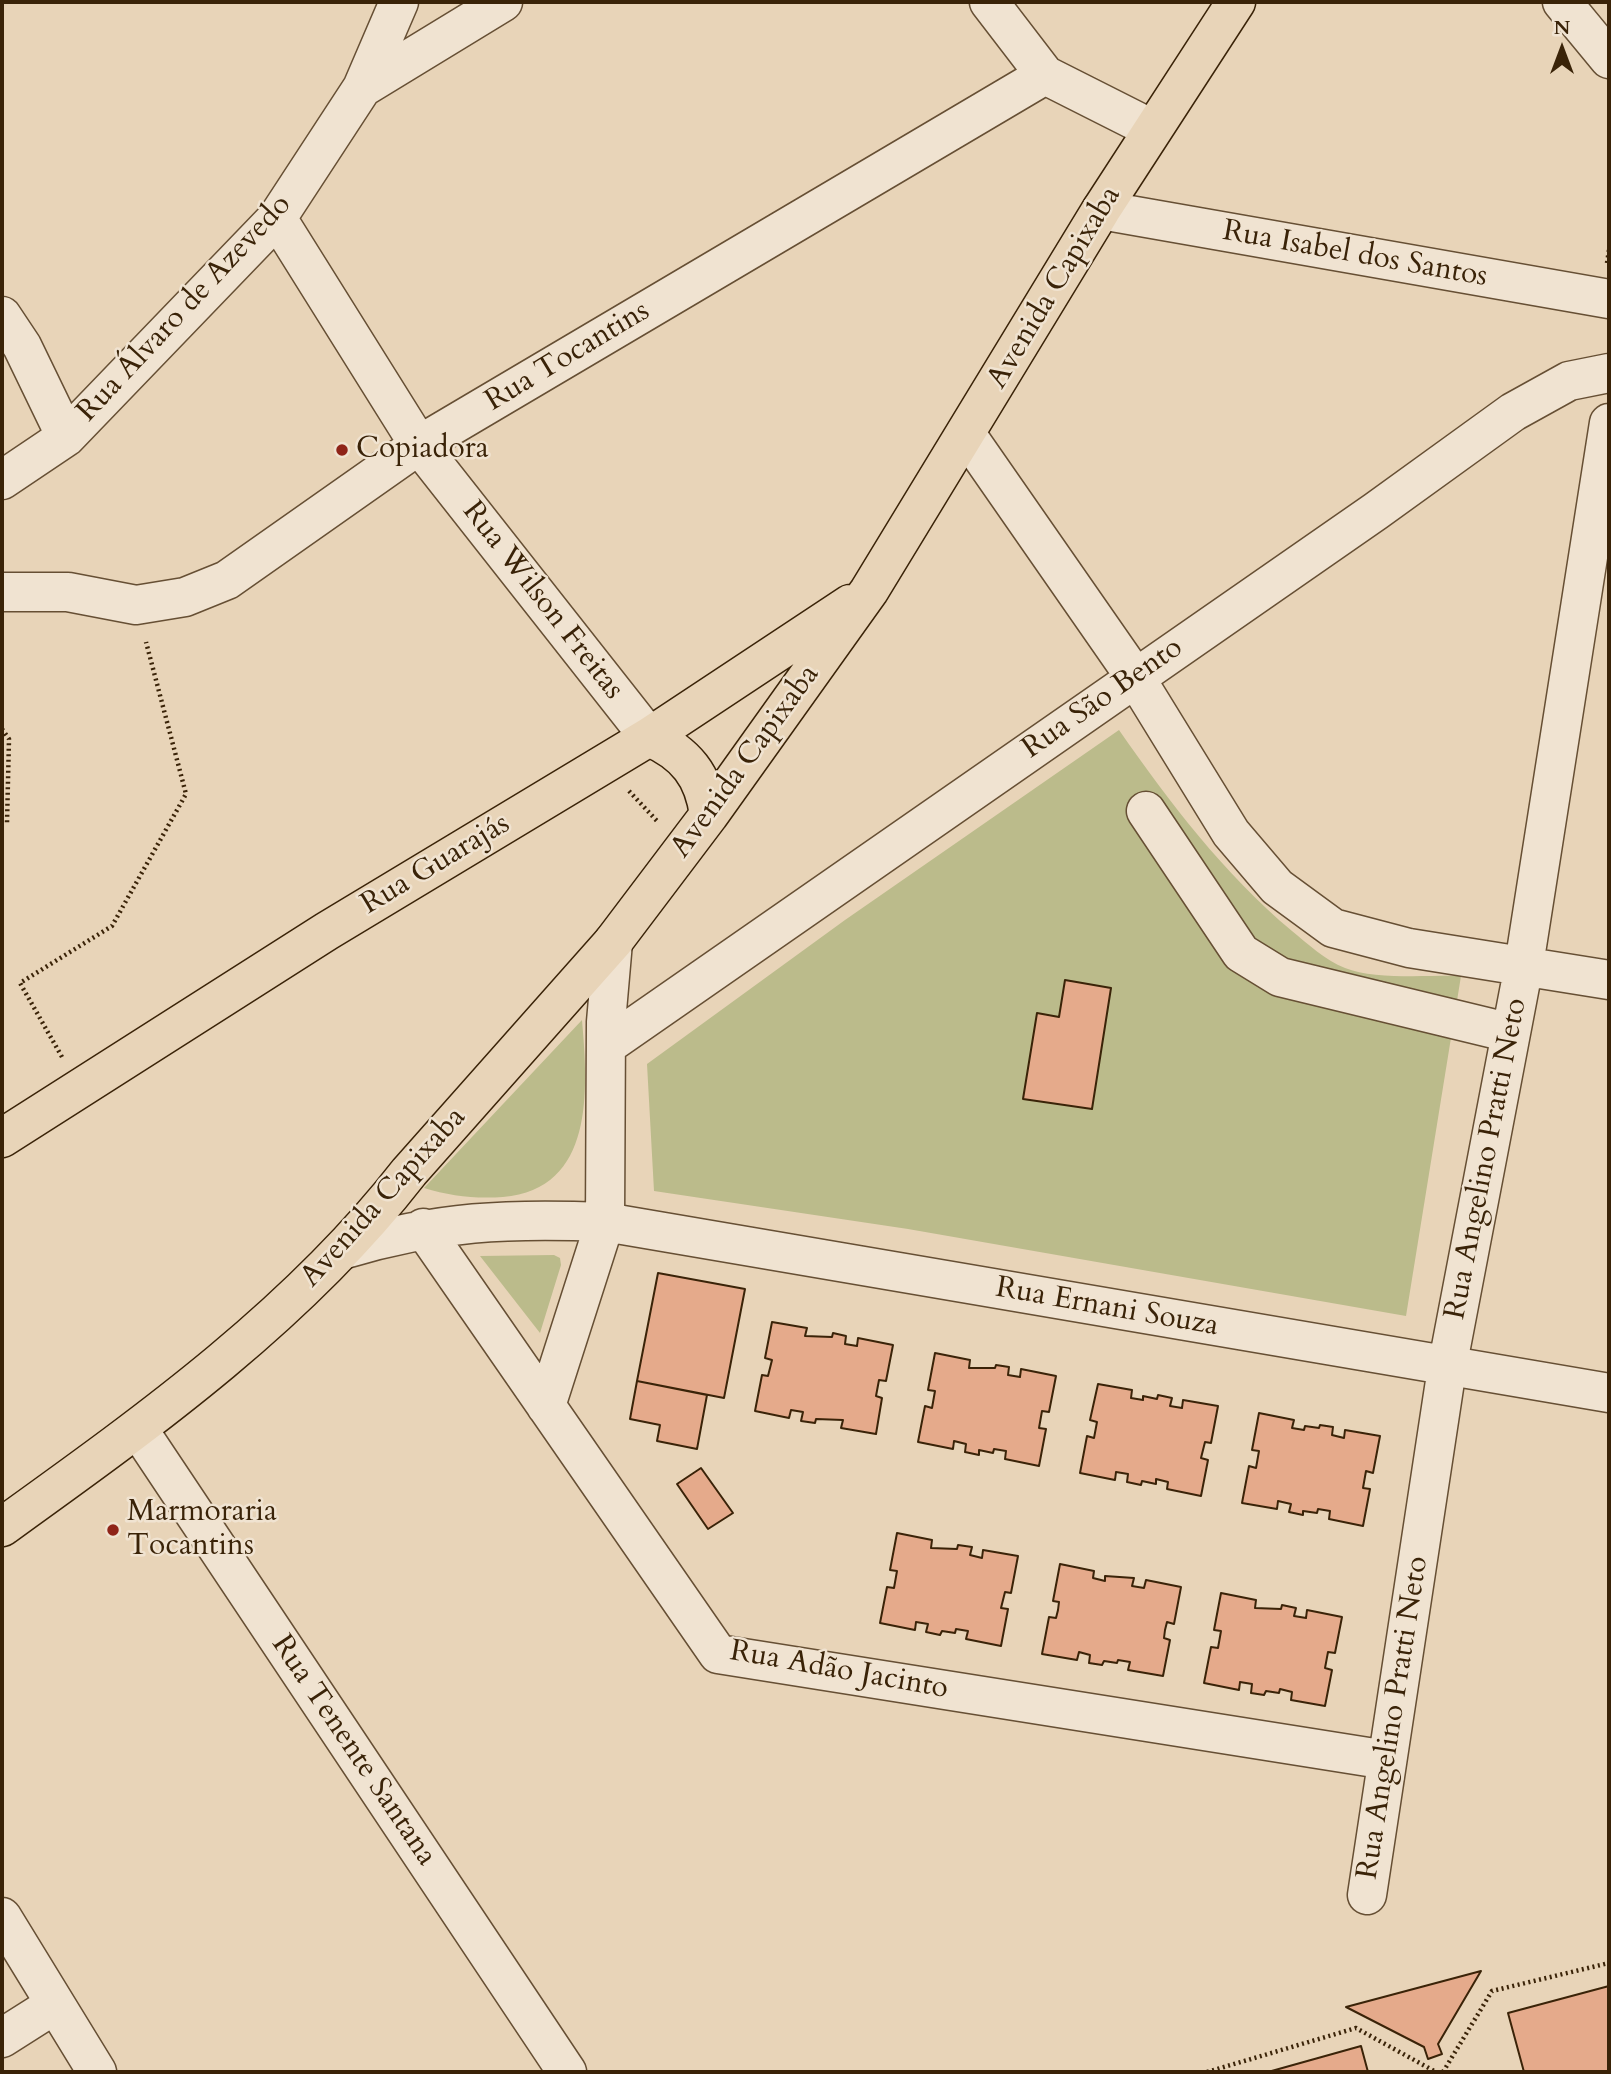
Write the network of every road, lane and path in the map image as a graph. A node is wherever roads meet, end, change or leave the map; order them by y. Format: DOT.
graph roads {
  1 [pos="399,2"];
  2 [pos="503,2"];
  3 [pos="989,2"];
  4 [pos="1236,2"];
  5 [pos="1562,2"];
  6 [pos="1609,59"];
  7 [pos="1045,75"];
  8 [pos="362,88"];
  9 [pos="1152,129"];
  10 [pos="1101,210"];
  11 [pos="276,218"];
  12 [pos="1609,299"];
  13 [pos="2,316"];
  14 [pos="1609,373"];
  15 [pos="1609,423"];
  16 [pos="966,434"];
  17 [pos="66,437"];
  18 [pos="419,445"];
  19 [pos="2,480"];
  20 [pos="869,591"];
  21 [pos="2,592"];
  22 [pos="136,605"];
  23 [pos="1135,677"];
  24 [pos="2,729"];
  25 [pos="649,737"];
  26 [pos="1146,811"];
  27 [pos="709,815"];
  28 [pos="7,823"];
  29 [pos="613,942"];
  30 [pos="1524,965"];
  31 [pos="1609,980"];
  32 [pos="1511,1032"];
  33 [pos="606,1046"];
  34 [pos="79,1088"];
  35 [pos="605,1136"];
  36 [pos="2,1138"];
  37 [pos="538,1219"];
  38 [pos="605,1222"];
  39 [pos="423,1228"];
  40 [pos="345,1249"];
  41 [pos="1447,1368"];
  42 [pos="1609,1393"];
  43 [pos="546,1406"];
  44 [pos="138,1429"];
  45 [pos="2,1527"];
  46 [pos="1387,1760"];
  47 [pos="1367,1895"];
  48 [pos="2,1917"];
  49 [pos="1609,1963"];
  50 [pos="54,2005"];
  51 [pos="2,2038"];
  52 [pos="97,2072"];
  53 [pos="567,2072"];
  54 [pos="1207,2072"];
  55 [pos="1436,2072"];
  56 [pos="1443,2072"];
  1 -- 8 [label="street, Rua Álvaro de Azevedo"];
  2 -- 8 [label="street"];
  3 -- 7 [label="street"];
  4 -- 9 [label="main road, Avenida Capixaba"];
  5 -- 6 [label="street"];
  7 -- 9 [label="street"];
  7 -- 18 [label="street, Rua Tocantins"];
  8 -- 11 [label="street, Rua Álvaro de Azevedo"];
  9 -- 10 [label="main road, Avenida Capixaba"];
  10 -- 12 [label="street, Rua Isabel dos Santos"];
  10 -- 16 [label="main road, Avenida Capixaba"];
  11 -- 17 [label="street, Rua Álvaro de Azevedo"];
  11 -- 18 [label="street, Rua Wilson Freitas"];
  13 -- 17 [label="street"];
  14 -- 23 [label="street, Rua São Bento"];
  15 -- 30 [label="street, Rua Angelino Pratti Neto"];
  16 -- 20 [label="main road, Avenida Capixaba"];
  16 -- 23 [label="street"];
  17 -- 19 [label="street, Rua Álvaro de Azevedo"];
  18 -- 22 [label="street, Rua Tocantins"];
  18 -- 25 [label="street, Rua Wilson Freitas"];
  20 -- 25 [label="main road, Rua Guarajás"];
  20 -- 27 [label="main road, Avenida Capixaba"];
  21 -- 22 [label="street, Rua Tocantins"];
  22 -- 34 [label="path"];
  23 -- 30 [label="street"];
  23 -- 33 [label="street, Rua São Bento"];
  24 -- 28 [label="path"];
  25 -- 27 [label="main road"];
  25 -- 34 [label="main road, Rua Guarajás"];
  26 -- 32 [label="street"];
  27 -- 29 [label="main road, Avenida Capixaba"];
  29 -- 33 [label="street"];
  29 -- 40 [label="main road, Avenida Capixaba"];
  30 -- 31 [label="street"];
  30 -- 32 [label="street, Rua Angelino Pratti Neto"];
  32 -- 41 [label="street, Rua Angelino Pratti Neto"];
  33 -- 35 [label="street"];
  34 -- 36 [label="main road, Rua Guarajás"];
  35 -- 37 [label="street"];
  35 -- 38 [label="street"];
  37 -- 38 [label="street, Rua Ernani Souza"];
  37 -- 39 [label="street, Rua Ernani Souza"];
  38 -- 41 [label="street, Rua Ernani Souza"];
  38 -- 43 [label="street"];
  39 -- 40 [label="street, Rua Ernani Souza"];
  39 -- 43 [label="street, Rua Adão Jacinto"];
  40 -- 44 [label="main road, Avenida Capixaba"];
  41 -- 42 [label="street, Rua Ernani Souza"];
  41 -- 46 [label="street, Rua Angelino Pratti Neto"];
  43 -- 46 [label="street, Rua Adão Jacinto"];
  44 -- 45 [label="main road, Avenida Capixaba"];
  44 -- 53 [label="street, Rua Tenente Santana"];
  46 -- 47 [label="street, Rua Angelino Pratti Neto"];
  48 -- 50 [label="street"];
  49 -- 56 [label="path"];
  50 -- 51 [label="street"];
  50 -- 52 [label="street"];
  54 -- 55 [label="path"];
}
